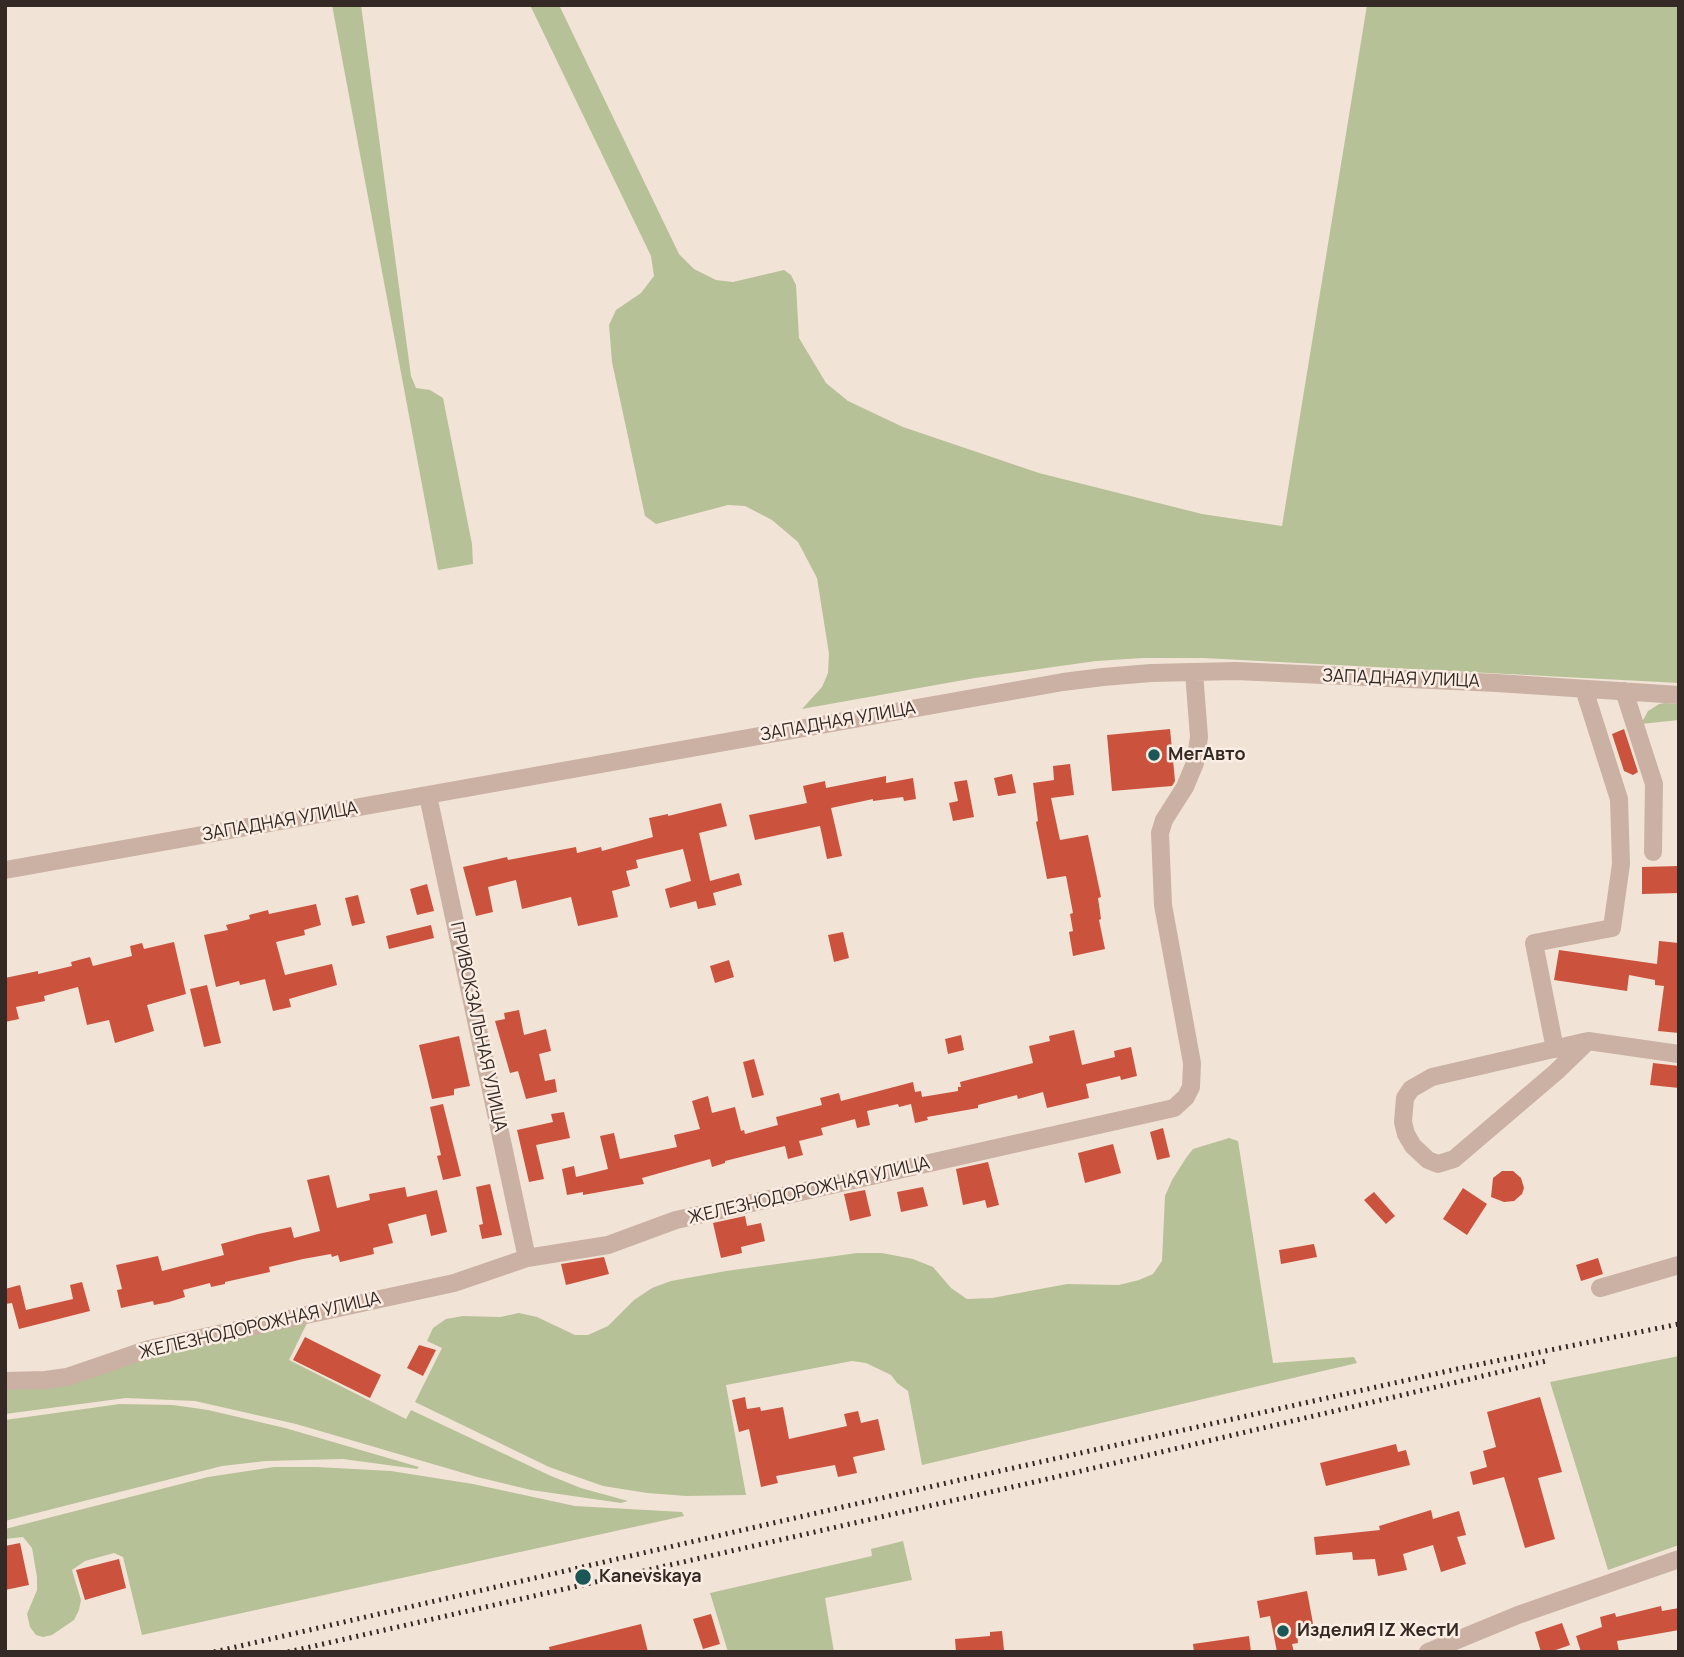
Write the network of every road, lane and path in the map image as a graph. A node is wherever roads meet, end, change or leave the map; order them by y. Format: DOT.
graph roads {
  1 [pos="1194,672"];
  2 [pos="1584,689"];
  3 [pos="1624,691"];
  4 [pos="1679,695"];
  5 [pos="428,796"];
  6 [pos="1653,852"];
  7 [pos="5,870"];
  8 [pos="1588,1041"];
  9 [pos="1555,1049"];
  10 [pos="1679,1054"];
  11 [pos="527,1258"];
  12 [pos="1679,1265"];
  13 [pos="1600,1288"];
  14 [pos="5,1381"];
  15 [pos="1679,1559"];
  16 [pos="1427,1652"];
  1 -- 2 [label="street, ЗАПАДНАЯ УЛИЦА"];
  1 -- 5 [label="street, ЗАПАДНАЯ УЛИЦА"];
  1 -- 11 [label="street, ЖЕЛЕЗНОДОРОЖНАЯ УЛИЦА"];
  2 -- 3 [label="street, ЗАПАДНАЯ УЛИЦА"];
  2 -- 9 [label="street"];
  3 -- 4 [label="street, ЗАПАДНАЯ УЛИЦА"];
  3 -- 6 [label="street"];
  5 -- 7 [label="street, ЗАПАДНАЯ УЛИЦА"];
  5 -- 11 [label="street, ПРИВОКЗАЛЬНАЯ УЛИЦА"];
  8 -- 9 [label="street"];
  8 -- 9 [label="street"];
  8 -- 10 [label="street"];
  11 -- 14 [label="street, ЖЕЛЕЗНОДОРОЖНАЯ УЛИЦА"];
  12 -- 13 [label="street"];
  15 -- 16 [label="street"];
}
